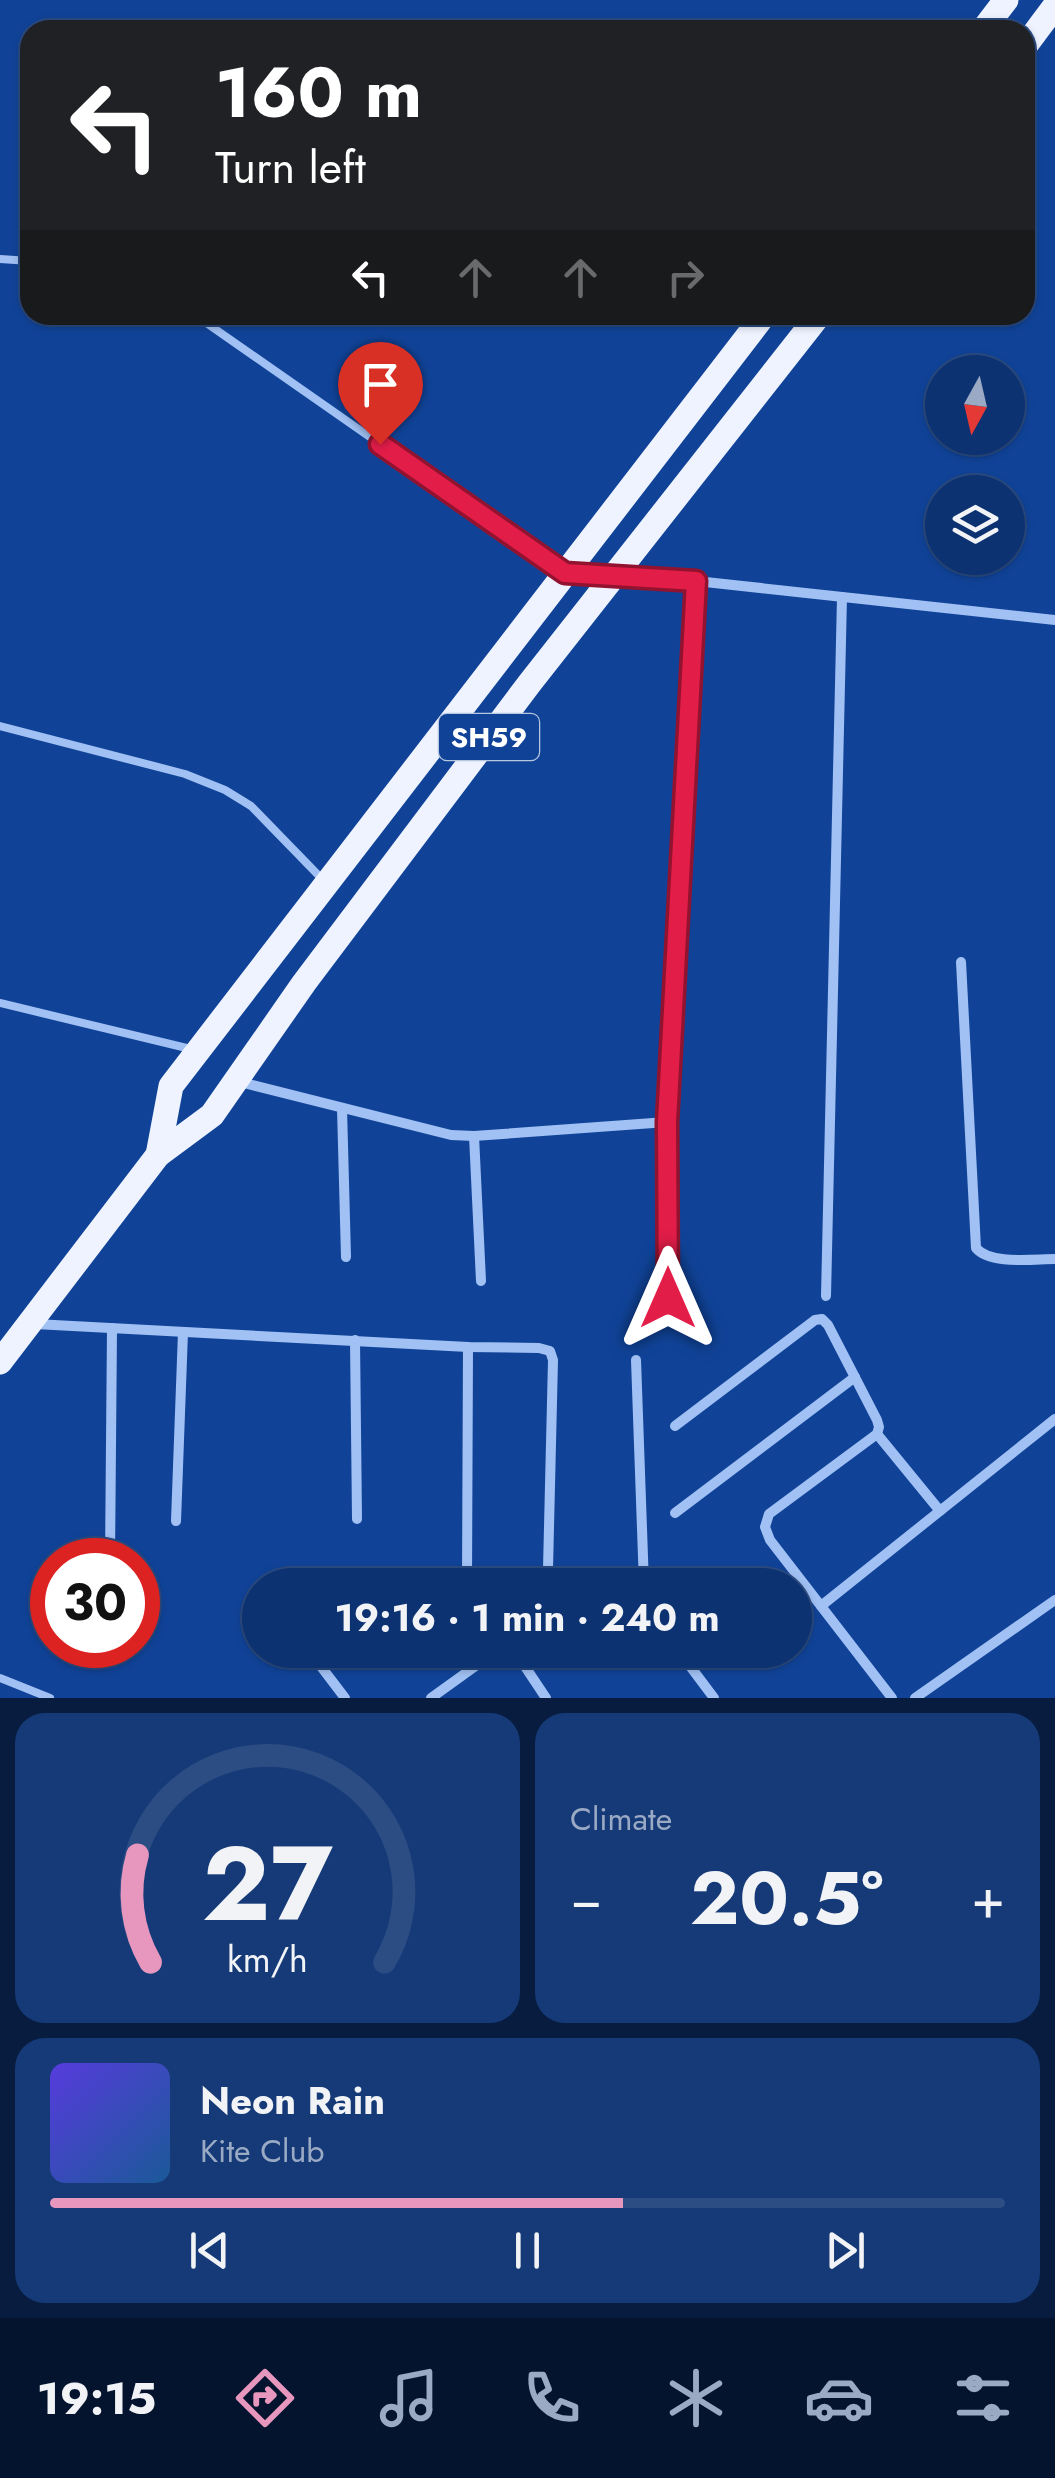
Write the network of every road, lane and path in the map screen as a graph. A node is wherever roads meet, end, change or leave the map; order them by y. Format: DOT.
graph roads {
  1 [pos="1006,0"];
  2 [pos="1055,6"];
  3 [pos="991,20"];
  4 [pos="1035,33"];
  5 [pos="209,325"];
  6 [pos="756,325"];
  7 [pos="811,325"];
  8 [pos="565,573"];
  9 [pos="615,575"];
  10 [pos="696,581"];
  11 [pos="842,597"];
  12 [pos="1055,620"];
  13 [pos="0,726"];
  14 [pos="327,884"];
  15 [pos="961,962"];
  16 [pos="0,1003"];
  17 [pos="199,1051"];
  18 [pos="236,1081"];
  19 [pos="342,1108"];
  20 [pos="667,1122"];
  21 [pos="474,1136"];
  22 [pos="158,1155"];
  23 [pos="346,1257"];
  24 [pos="1055,1259"];
  25 [pos="482,1281"];
  26 [pos="826,1296"];
  27 [pos="668,1298"];
  28 [pos="32,1324"];
  29 [pos="112,1328"];
  30 [pos="183,1332"];
  31 [pos="355,1340"];
  32 [pos="468,1347"];
  33 [pos="636,1360"];
  34 [pos="0,1362"];
  35 [pos="854,1376"];
  36 [pos="1055,1419"];
  37 [pos="675,1426"];
  38 [pos="877,1434"];
  39 [pos="940,1510"];
  40 [pos="675,1513"];
  41 [pos="358,1519"];
  42 [pos="176,1521"];
  43 [pos="110,1538"];
  44 [pos="467,1568"];
  45 [pos="548,1568"];
  46 [pos="643,1568"];
  47 [pos="1055,1600"];
  48 [pos="821,1606"];
  49 [pos="322,1668"];
  50 [pos="473,1668"];
  51 [pos="526,1668"];
  52 [pos="692,1668"];
  53 [pos="0,1678"];
  54 [pos="50,1698"];
  55 [pos="345,1698"];
  56 [pos="431,1698"];
  57 [pos="546,1698"];
  58 [pos="714,1698"];
  59 [pos="892,1698"];
  60 [pos="915,1698"];
  1 -- 3 [label="main road"];
  2 -- 4 [label="main road"];
  5 -- 8 [label="lane"];
  6 -- 8 [label="main road, SH59"];
  7 -- 9 [label="main road, SH59"];
  8 -- 9 [label="street"];
  8 -- 14 [label="main road, SH59"];
  9 -- 10 [label="street"];
  9 -- 18 [label="main road, SH59"];
  10 -- 11 [label="street"];
  10 -- 20 [label="street"];
  11 -- 12 [label="street"];
  11 -- 26 [label="street"];
  13 -- 14 [label="lane"];
  14 -- 17 [label="main road, SH59"];
  15 -- 24 [label="street"];
  16 -- 17 [label="lane"];
  17 -- 22 [label="main road, SH59"];
  18 -- 19 [label="street"];
  18 -- 22 [label="main road, SH59"];
  19 -- 21 [label="street"];
  19 -- 23 [label="street"];
  20 -- 21 [label="street"];
  20 -- 27 [label="street"];
  21 -- 25 [label="street"];
  22 -- 28 [label="main road, SH59"];
  28 -- 29 [label="street"];
  28 -- 34 [label="main road, SH59"];
  29 -- 30 [label="street"];
  29 -- 43 [label="street"];
  30 -- 31 [label="street"];
  30 -- 42 [label="street"];
  31 -- 32 [label="street"];
  31 -- 41 [label="street"];
  32 -- 44 [label="street"];
  32 -- 45 [label="street"];
  33 -- 46 [label="street"];
  35 -- 37 [label="street"];
  35 -- 38 [label="street"];
  35 -- 40 [label="street"];
  36 -- 39 [label="street"];
  38 -- 39 [label="street"];
  38 -- 48 [label="street"];
  39 -- 48 [label="street"];
  47 -- 60 [label="street"];
  48 -- 59 [label="street"];
  49 -- 55 [label="street"];
  50 -- 56 [label="street"];
  51 -- 57 [label="street"];
  52 -- 58 [label="street"];
  53 -- 54 [label="lane"];
}
